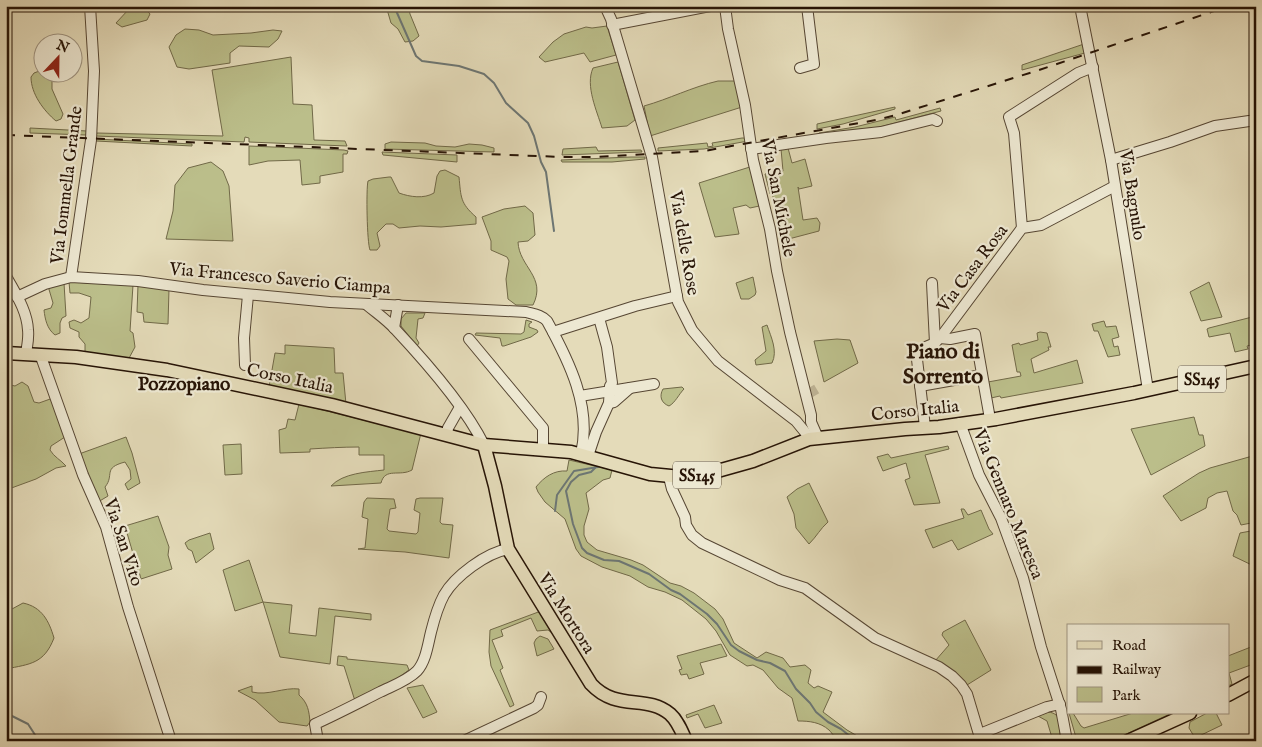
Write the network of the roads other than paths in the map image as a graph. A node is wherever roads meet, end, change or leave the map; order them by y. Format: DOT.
graph roads {
  1 [pos="90,6"];
  2 [pos="604,6"];
  3 [pos="710,6"];
  4 [pos="725,6"];
  5 [pos="808,6"];
  6 [pos="1080,6"];
  7 [pos="612,25"];
  8 [pos="1093,67"];
  9 [pos="800,68"];
  10 [pos="1256,120"];
  11 [pos="937,121"];
  12 [pos="751,149"];
  13 [pos="1111,160"];
  14 [pos="1115,186"];
  15 [pos="1022,228"];
  16 [pos="6,276"];
  17 [pos="71,277"];
  18 [pos="932,283"];
  19 [pos="248,295"];
  20 [pos="677,296"];
  21 [pos="18,297"];
  22 [pos="366,304"];
  23 [pos="398,305"];
  24 [pos="599,318"];
  25 [pos="394,328"];
  26 [pos="553,332"];
  27 [pos="470,339"];
  28 [pos="937,340"];
  29 [pos="6,353"];
  30 [pos="26,354"];
  31 [pos="40,354"];
  32 [pos="245,365"];
  33 [pos="1256,366"];
  34 [pos="982,375"];
  35 [pos="654,384"];
  36 [pos="920,386"];
  37 [pos="630,388"];
  38 [pos="1148,390"];
  39 [pos="610,391"];
  40 [pos="580,396"];
  41 [pos="609,403"];
  42 [pos="460,407"];
  43 [pos="990,419"];
  44 [pos="811,422"];
  45 [pos="960,424"];
  46 [pos="800,426"];
  47 [pos="925,427"];
  48 [pos="590,431"];
  49 [pos="446,435"];
  50 [pos="814,439"];
  51 [pos="484,445"];
  52 [pos="543,450"];
  53 [pos="585,455"];
  54 [pos="670,477"];
  55 [pos="508,549"];
  56 [pos="1256,680"];
  57 [pos="1230,694"];
  58 [pos="541,697"];
  59 [pos="1060,704"];
  60 [pos="1188,714"];
  61 [pos="981,738"];
  62 [pos="171,741"];
  63 [pos="318,741"];
  64 [pos="464,741"];
  65 [pos="686,741"];
  66 [pos="1067,741"];
  67 [pos="1128,741"];
  1 -- 17 [label="street, Via Iommella Grande"];
  2 -- 7 [label="street, Via delle Rose"];
  3 -- 7 [label="street"];
  4 -- 12 [label="street, Via San Michele"];
  5 -- 9 [label="street"];
  6 -- 8 [label="street, Via Bagnulo"];
  7 -- 20 [label="street, Via delle Rose"];
  8 -- 13 [label="street, Via Bagnulo"];
  8 -- 15 [label="street"];
  10 -- 13 [label="street"];
  11 -- 12 [label="street"];
  12 -- 44 [label="street, Via San Michele"];
  13 -- 14 [label="street, Via Bagnulo"];
  14 -- 15 [label="street, Via Casa Rosa"];
  14 -- 38 [label="street, Via Bagnulo"];
  15 -- 28 [label="street, Via Casa Rosa"];
  16 -- 21 [label="street"];
  17 -- 19 [label="street, Via Francesco Saverio Ciampa"];
  17 -- 21 [label="street, Via Francesco Saverio Ciampa"];
  18 -- 28 [label="street"];
  19 -- 22 [label="street, Via Francesco Saverio Ciampa"];
  19 -- 32 [label="street"];
  20 -- 24 [label="street"];
  20 -- 46 [label="street, Via delle Rose"];
  21 -- 30 [label="street"];
  22 -- 23 [label="street, Via Francesco Saverio Ciampa"];
  22 -- 25 [label="street"];
  23 -- 25 [label="street"];
  23 -- 26 [label="street, Via Francesco Saverio Ciampa"];
  24 -- 26 [label="street"];
  24 -- 39 [label="street"];
  25 -- 42 [label="street"];
  26 -- 40 [label="street"];
  27 -- 52 [label="street"];
  28 -- 34 [label="street"];
  28 -- 36 [label="street"];
  29 -- 30 [label="main road, Corso Italia / SS145"];
  30 -- 31 [label="main road, Corso Italia / SS145"];
  31 -- 49 [label="main road, Corso Italia / SS145"];
  31 -- 62 [label="street, Via San Vito"];
  33 -- 38 [label="main road, Corso Italia / SS145"];
  34 -- 36 [label="street"];
  34 -- 43 [label="street"];
  35 -- 37 [label="street"];
  36 -- 47 [label="street"];
  37 -- 39 [label="street"];
  37 -- 41 [label="street"];
  38 -- 43 [label="main road, Corso Italia / SS145"];
  39 -- 40 [label="street"];
  39 -- 41 [label="street"];
  40 -- 48 [label="street"];
  41 -- 48 [label="street"];
  42 -- 49 [label="street"];
  42 -- 51 [label="street"];
  43 -- 45 [label="main road, Corso Italia / SS145"];
  44 -- 46 [label="street"];
  44 -- 50 [label="street, Via San Michele"];
  45 -- 47 [label="main road, Corso Italia / SS145"];
  45 -- 59 [label="street, Via Gennaro Maresca"];
  46 -- 50 [label="street, Via delle Rose"];
  47 -- 50 [label="main road, Corso Italia / SS145"];
  48 -- 53 [label="street"];
  49 -- 51 [label="main road, Corso Italia / SS145"];
  50 -- 54 [label="main road, Corso Italia / SS145"];
  51 -- 52 [label="main road, Corso Italia / SS145"];
  51 -- 55 [label="main road, Via Mortora"];
  52 -- 53 [label="main road, Corso Italia / SS145"];
  53 -- 54 [label="main road, Corso Italia / SS145"];
  54 -- 61 [label="street"];
  55 -- 63 [label="street"];
  55 -- 65 [label="main road, Via Mortora"];
  56 -- 57 [label="main road"];
  58 -- 64 [label="street"];
  59 -- 61 [label="street"];
  59 -- 66 [label="street, Via Gennaro Maresca"];
  60 -- 67 [label="main road"];
}
